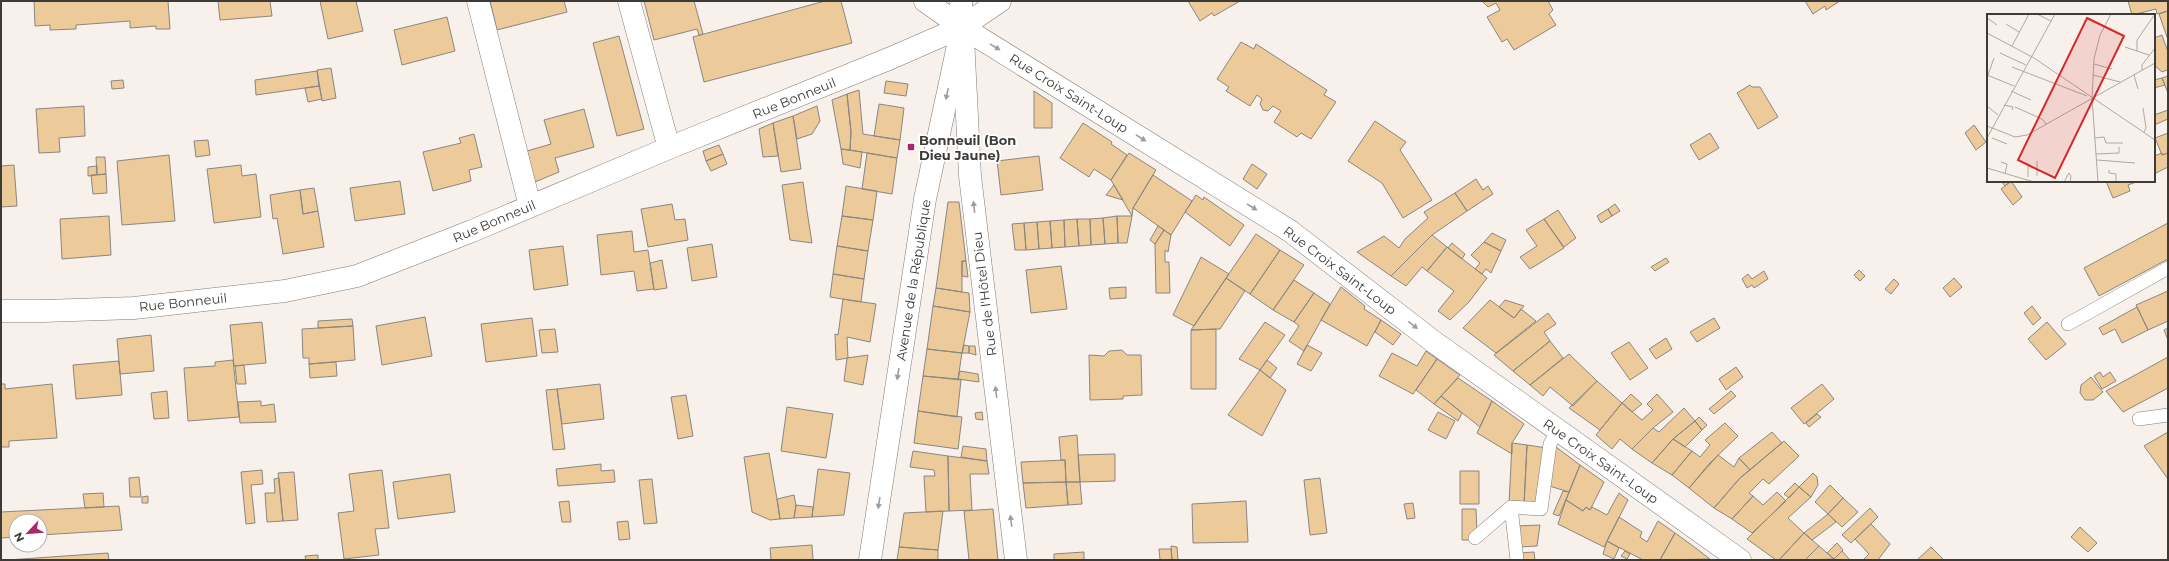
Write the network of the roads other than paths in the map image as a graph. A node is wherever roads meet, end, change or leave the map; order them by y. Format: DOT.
graph roads {
  1 [pos="478,1"];
  2 [pos="628,1"];
  3 [pos="925,1"];
  4 [pos="961,1"];
  5 [pos="1000,1"];
  6 [pos="962,27"];
  7 [pos="669,148"];
  8 [pos="530,206"];
  9 [pos="2168,268"];
  10 [pos="1,311"];
  11 [pos="2068,324"];
  12 [pos="2168,415"];
  13 [pos="2139,420"];
  14 [pos="1558,430"];
  15 [pos="1512,507"];
  16 [pos="1475,538"];
  17 [pos="870,560"];
  18 [pos="1016,560"];
  19 [pos="1517,560"];
  20 [pos="1740,560"];
  1 -- 8 [label="street"];
  2 -- 7 [label="street"];
  3 -- 6 [label="street, Rue Croix Saint-Loup"];
  4 -- 6 [label="street, Avenue de la République"];
  5 -- 6 [label="street, Rue Bonneuil"];
  6 -- 7 [label="street, Rue Bonneuil"];
  6 -- 14 [label="street, Rue Croix Saint-Loup, one-way"];
  6 -- 17 [label="street, Avenue de la République, one-way"];
  18 -- 6 [label="street, Rue de l'Hôtel Dieu, one-way"];
  7 -- 8 [label="street, Rue Bonneuil"];
  8 -- 10 [label="street, Rue Bonneuil"];
  9 -- 11 [label="lane"];
  12 -- 13 [label="lane"];
  14 -- 15 [label="lane"];
  14 -- 20 [label="street, Rue Croix Saint-Loup"];
  15 -- 16 [label="lane"];
  15 -- 19 [label="lane"];
}
